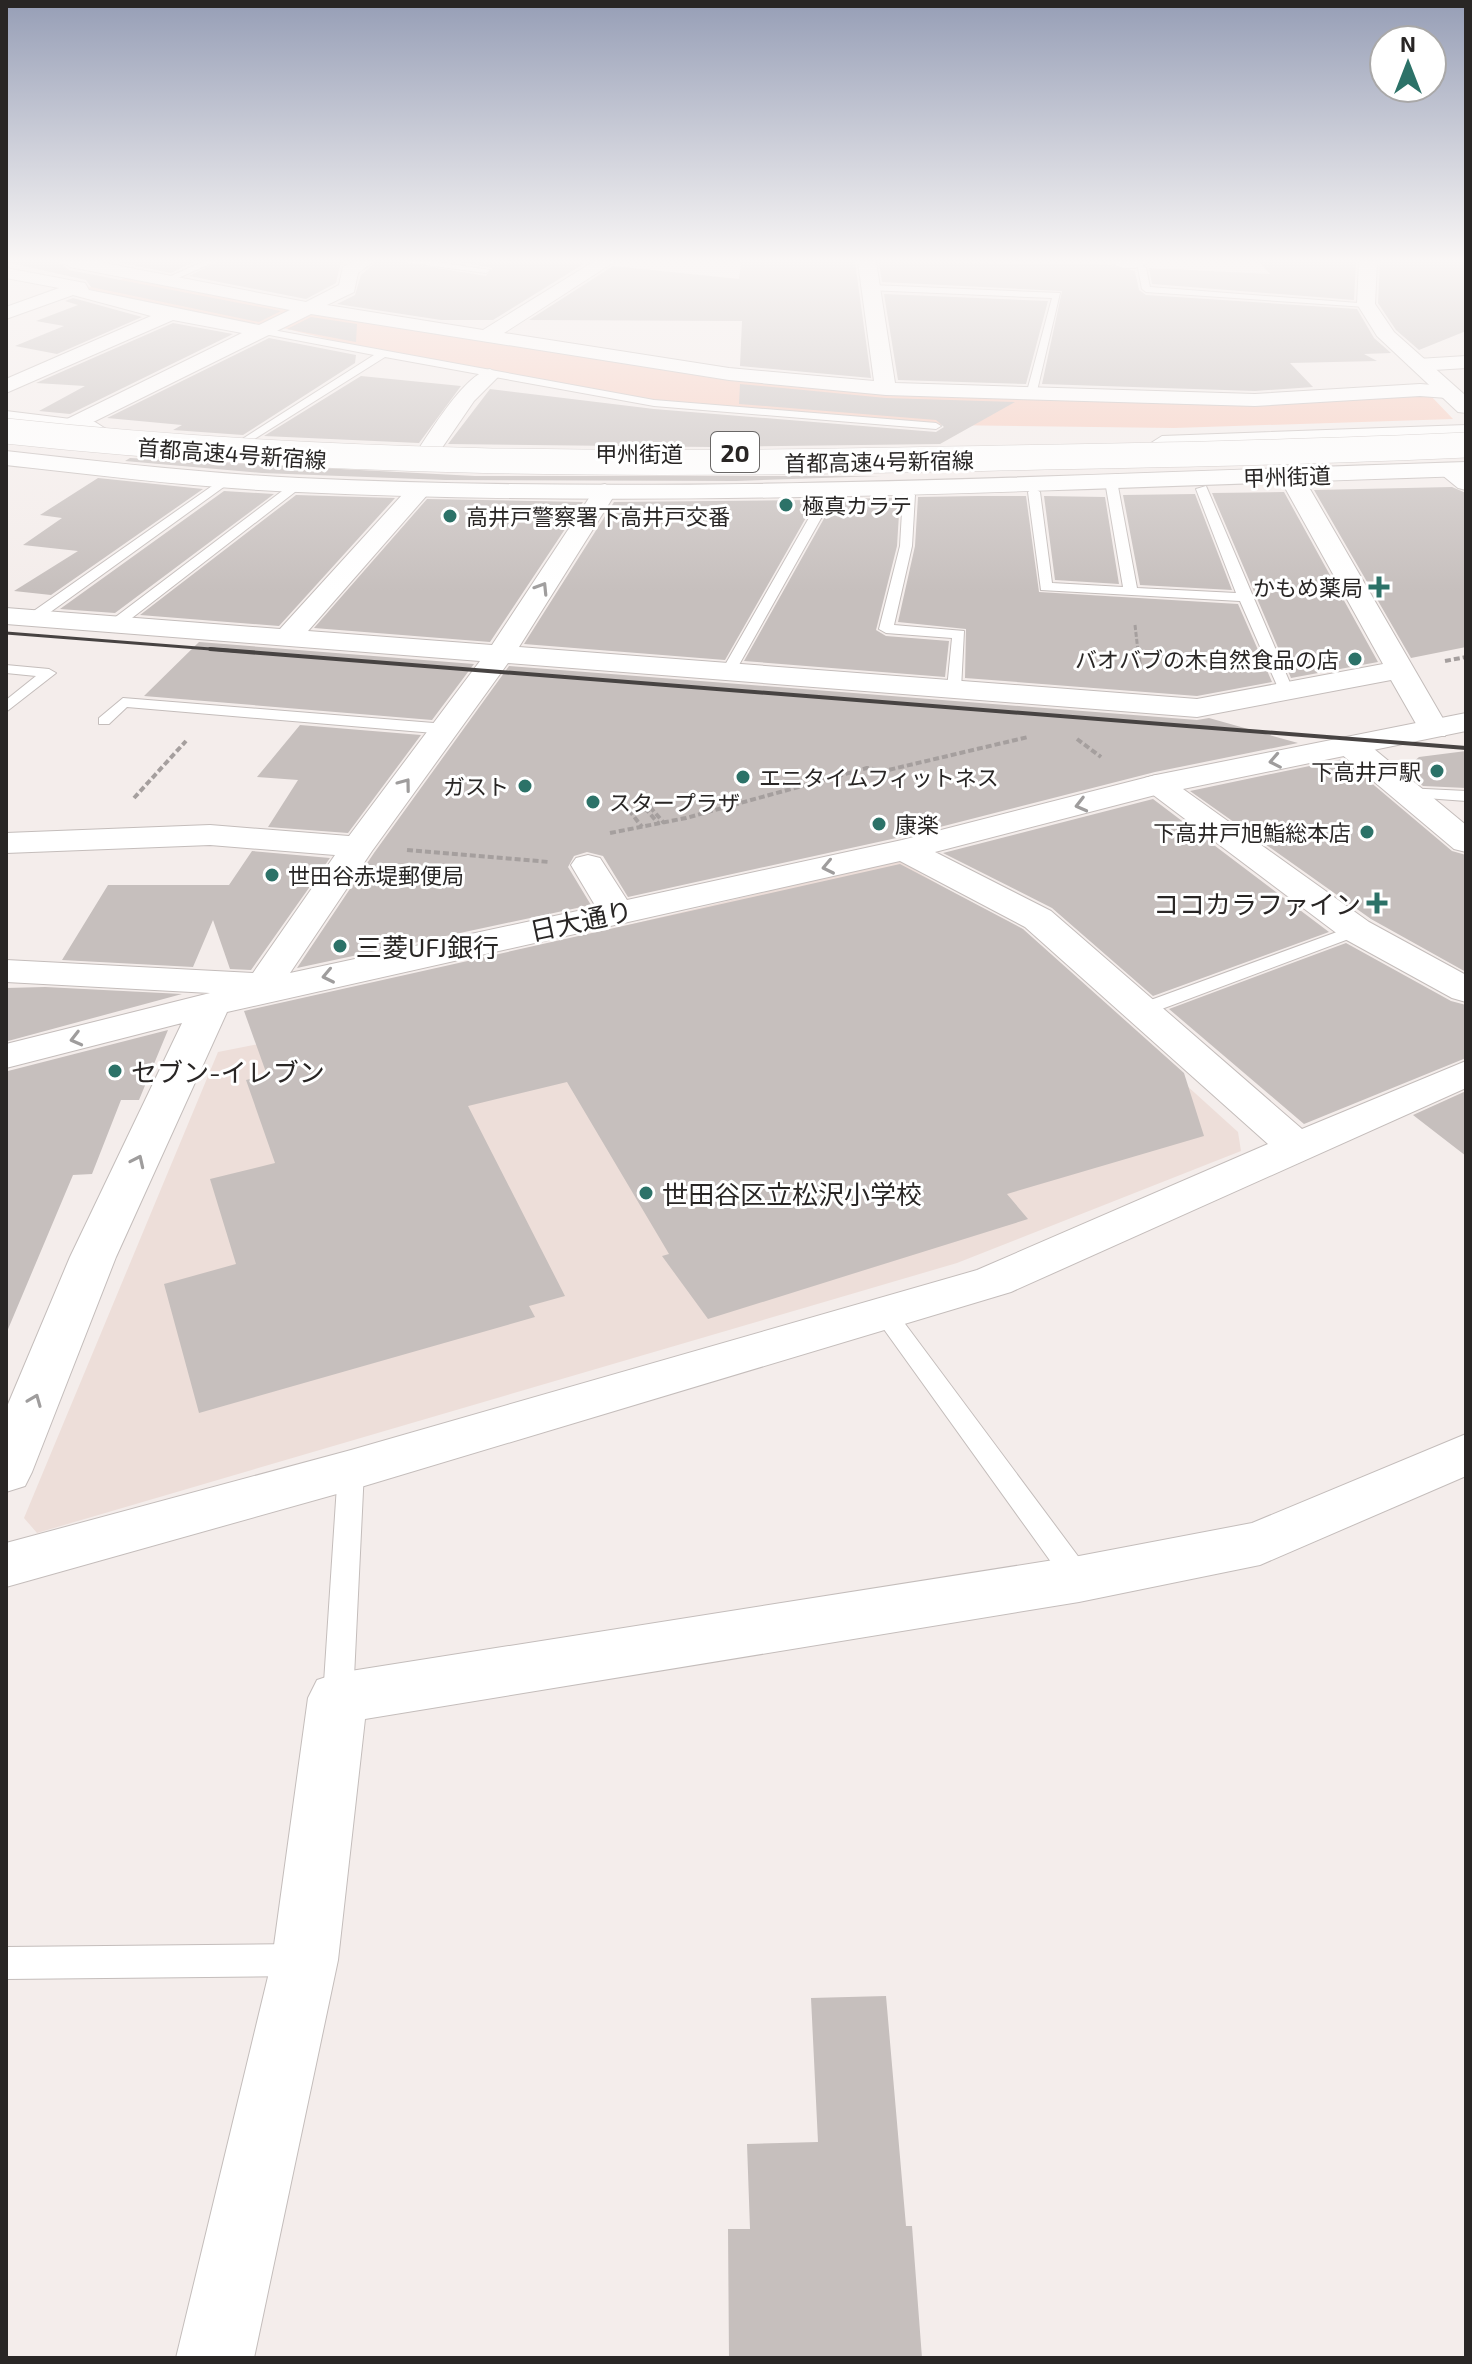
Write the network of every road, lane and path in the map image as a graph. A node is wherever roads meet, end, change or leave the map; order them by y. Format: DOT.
graph roads {
  1 [pos="39,372"];
  2 [pos="179,372"];
  3 [pos="353,372"];
  4 [pos="476,372"];
  5 [pos="718,372"];
  6 [pos="884,372"];
  7 [pos="1037,372"];
  8 [pos="1426,372"];
  9 [pos="490,375"];
  10 [pos="6,387"];
  11 [pos="886,389"];
  12 [pos="1031,395"];
  13 [pos="1457,399"];
  14 [pos="6,417"];
  15 [pos="71,426"];
  16 [pos="936,426"];
  17 [pos="6,431"];
  18 [pos="1466,432"];
  19 [pos="6,445"];
  20 [pos="240,445"];
  21 [pos="1466,445"];
  22 [pos="427,453"];
  23 [pos="6,458"];
  24 [pos="1462,470"];
  25 [pos="1291,477"];
  26 [pos="226,481"];
  27 [pos="1111,481"];
  28 [pos="298,485"];
  29 [pos="832,488"];
  30 [pos="420,489"];
  31 [pos="1202,489"];
  32 [pos="605,491"];
  33 [pos="1034,492"];
  34 [pos="909,495"];
  35 [pos="1131,592"];
  36 [pos="1244,597"];
  37 [pos="20,617"];
  38 [pos="114,625"];
  39 [pos="287,638"];
  40 [pos="492,666"];
  41 [pos="6,669"];
  42 [pos="1401,669"];
  43 [pos="728,672"];
  44 [pos="954,689"];
  45 [pos="1286,690"];
  46 [pos="1144,704"];
  47 [pos="6,707"];
  48 [pos="214,710"];
  49 [pos="104,721"];
  50 [pos="1466,722"];
  51 [pos="446,729"];
  52 [pos="1434,729"];
  53 [pos="1072,735"];
  54 [pos="1033,737"];
  55 [pos="1351,746"];
  56 [pos="1150,787"];
  57 [pos="1405,793"];
  58 [pos="1466,796"];
  59 [pos="647,807"];
  60 [pos="629,810"];
  61 [pos="661,823"];
  62 [pos="642,827"];
  63 [pos="97,839"];
  64 [pos="1466,842"];
  65 [pos="6,843"];
  66 [pos="358,847"];
  67 [pos="595,850"];
  68 [pos="904,850"];
  69 [pos="617,912"];
  70 [pos="1356,930"];
  71 [pos="6,971"];
  72 [pos="265,987"];
  73 [pos="1466,990"];
  74 [pos="210,1006"];
  75 [pos="1144,1009"];
  76 [pos="6,1056"];
  77 [pos="1466,1073"];
  78 [pos="1298,1148"];
  79 [pos="886,1315"];
  80 [pos="1466,1454"];
  81 [pos="351,1470"];
  82 [pos="6,1472"];
  83 [pos="6,1565"];
  84 [pos="1079,1579"];
  85 [pos="338,1698"];
  86 [pos="305,1960"];
  87 [pos="6,1963"];
  88 [pos="215,2358"];
  1 -- 10 [label="main road"];
  2 -- 15 [label="main road"];
  3 -- 20 [label="lane"];
  4 -- 9 [label="lane"];
  5 -- 11 [label="main road"];
  6 -- 11 [label="main road"];
  7 -- 12 [label="lane"];
  8 -- 13 [label="main road"];
  9 -- 16 [label="lane"];
  9 -- 22 [label="main road"];
  11 -- 12 [label="main road"];
  12 -- 13 [label="main road"];
  14 -- 15 [label="main road, 甲州街道 / 20"];
  15 -- 20 [label="main road, 甲州街道 / 20"];
  17 -- 21 [label="main road, 首都高速4号新宿線, bridge"];
  18 -- 22 [label="main road, 甲州街道 / 20"];
  19 -- 24 [label="main road, 首都高速4号新宿線"];
  20 -- 22 [label="main road, 甲州街道 / 20"];
  23 -- 26 [label="main road, 甲州街道 / 20"];
  24 -- 25 [label="main road, 甲州街道 / 20"];
  25 -- 27 [label="main road, 甲州街道 / 20"];
  25 -- 42 [label="main road"];
  26 -- 28 [label="main road, 甲州街道 / 20"];
  26 -- 37 [label="lane"];
  27 -- 29 [label="main road, 甲州街道 / 20"];
  27 -- 35 [label="lane"];
  28 -- 30 [label="main road, 甲州街道 / 20"];
  28 -- 38 [label="lane"];
  29 -- 32 [label="main road, 甲州街道 / 20"];
  29 -- 43 [label="lane"];
  30 -- 32 [label="main road, 甲州街道 / 20"];
  30 -- 39 [label="main road"];
  31 -- 36 [label="lane"];
  40 -- 32 [label="main road, one-way"];
  33 -- 35 [label="lane"];
  34 -- 44 [label="lane"];
  35 -- 36 [label="lane"];
  35 -- 46 [label="path"];
  36 -- 45 [label="lane"];
  37 -- 38 [label="main road"];
  38 -- 39 [label="main road"];
  39 -- 40 [label="main road"];
  40 -- 43 [label="main road"];
  40 -- 51 [label="main road"];
  41 -- 47 [label="lane"];
  42 -- 45 [label="main road"];
  42 -- 52 [label="main road"];
  43 -- 44 [label="main road"];
  44 -- 46 [label="main road"];
  45 -- 46 [label="main road"];
  48 -- 49 [label="lane"];
  48 -- 51 [label="lane"];
  48 -- 63 [label="path"];
  50 -- 52 [label="main road, 日大通り"];
  66 -- 51 [label="main road, one-way"];
  52 -- 55 [label="main road, 日大通り"];
  53 -- 56 [label="path"];
  54 -- 61 [label="path"];
  55 -- 56 [label="main road, 日大通り, one-way"];
  55 -- 57 [label="main road"];
  56 -- 68 [label="main road, 日大通り, one-way"];
  56 -- 70 [label="main road"];
  57 -- 58 [label="lane"];
  57 -- 64 [label="main road"];
  59 -- 61 [label="path"];
  60 -- 62 [label="path"];
  61 -- 62 [label="path"];
  62 -- 67 [label="path"];
  63 -- 65 [label="main road"];
  63 -- 66 [label="main road"];
  66 -- 67 [label="path"];
  66 -- 72 [label="main road"];
  67 -- 69 [label="main road"];
  68 -- 69 [label="main road, 日大通り, one-way"];
  68 -- 75 [label="main road"];
  69 -- 72 [label="main road, 日大通り, one-way"];
  70 -- 73 [label="main road"];
  70 -- 75 [label="lane"];
  71 -- 72 [label="main road"];
  72 -- 74 [label="main road, 日大通り"];
  74 -- 76 [label="main road, 日大通り, one-way"];
  82 -- 74 [label="main road, one-way"];
  75 -- 78 [label="main road"];
  77 -- 78 [label="main road"];
  78 -- 79 [label="main road"];
  79 -- 81 [label="main road"];
  79 -- 84 [label="lane"];
  80 -- 84 [label="main road"];
  81 -- 83 [label="main road"];
  81 -- 85 [label="lane"];
  84 -- 85 [label="main road"];
  85 -- 86 [label="main road"];
  86 -- 87 [label="lane"];
  86 -- 88 [label="main road"];
}
